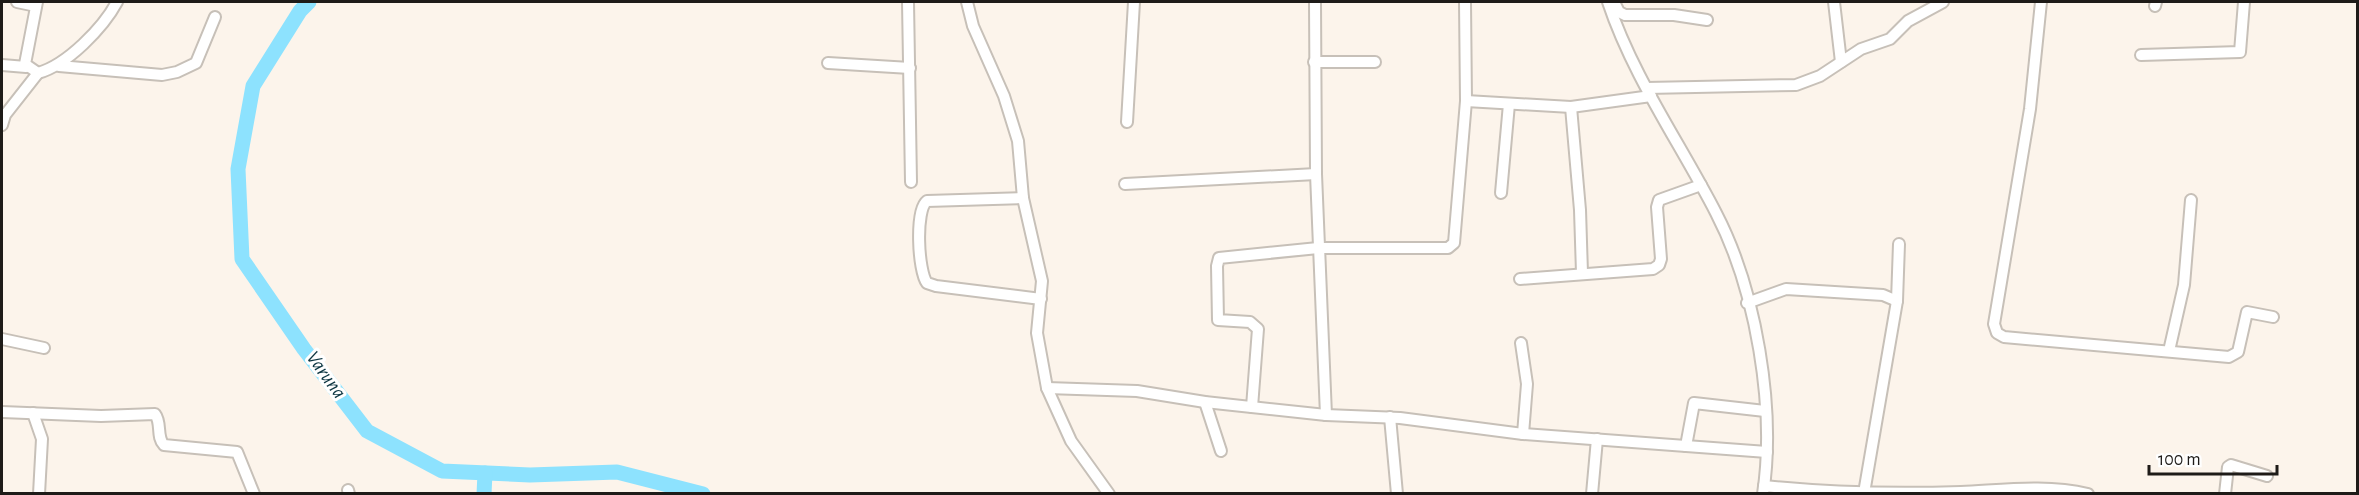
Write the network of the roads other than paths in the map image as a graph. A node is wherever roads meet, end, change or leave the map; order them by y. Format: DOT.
graph roads {
  1 [pos="17,2"];
  2 [pos="117,2"];
  3 [pos="908,2"];
  4 [pos="967,2"];
  5 [pos="1134,2"];
  6 [pos="1315,2"];
  7 [pos="1465,2"];
  8 [pos="1608,2"];
  9 [pos="1614,2"];
  10 [pos="1834,2"];
  11 [pos="1943,2"];
  12 [pos="2041,2"];
  13 [pos="2244,2"];
  14 [pos="36,4"];
  15 [pos="215,17"];
  16 [pos="1707,20"];
  17 [pos="2141,55"];
  18 [pos="1314,62"];
  19 [pos="1375,62"];
  20 [pos="1841,62"];
  21 [pos="828,63"];
  22 [pos="2,65"];
  23 [pos="59,66"];
  24 [pos="26,67"];
  25 [pos="910,68"];
  26 [pos="38,72"];
  27 [pos="1649,92"];
  28 [pos="1466,101"];
  29 [pos="1509,104"];
  30 [pos="1571,107"];
  31 [pos="1126,122"];
  32 [pos="2,125"];
  33 [pos="1316,174"];
  34 [pos="910,182"];
  35 [pos="1125,184"];
  36 [pos="1701,185"];
  37 [pos="1501,194"];
  38 [pos="1023,198"];
  39 [pos="2191,200"];
  40 [pos="1899,244"];
  41 [pos="1318,248"];
  42 [pos="1582,273"];
  43 [pos="1520,279"];
  44 [pos="1041,299"];
  45 [pos="1897,301"];
  46 [pos="1747,303"];
  47 [pos="2273,316"];
  48 [pos="2,339"];
  49 [pos="1521,344"];
  50 [pos="44,348"];
  51 [pos="2169,351"];
  52 [pos="1047,388"];
  53 [pos="1205,402"];
  54 [pos="1252,407"];
  55 [pos="1765,411"];
  56 [pos="2,412"];
  57 [pos="33,413"];
  58 [pos="1326,415"];
  59 [pos="1390,417"];
  60 [pos="1523,434"];
  61 [pos="1597,439"];
  62 [pos="1686,446"];
  63 [pos="1221,451"];
  64 [pos="1767,452"];
  65 [pos="2267,476"];
  66 [pos="1764,490"];
  67 [pos="2069,491"];
  68 [pos="1971,492"];
  69 [pos="1864,493"];
  70 [pos="39,494"];
  71 [pos="254,494"];
  72 [pos="1109,494"];
  73 [pos="1397,494"];
  74 [pos="1592,494"];
  75 [pos="2088,494"];
  76 [pos="2225,494"];
  1 -- 14 [label="street"];
  2 -- 23 [label="street"];
  3 -- 25 [label="street"];
  4 -- 38 [label="street"];
  5 -- 31 [label="street"];
  6 -- 18 [label="street"];
  7 -- 28 [label="street"];
  8 -- 27 [label="street"];
  9 -- 16 [label="street"];
  10 -- 20 [label="street"];
  11 -- 20 [label="street"];
  12 -- 51 [label="street"];
  13 -- 17 [label="street"];
  14 -- 24 [label="street"];
  15 -- 23 [label="street"];
  18 -- 19 [label="street"];
  18 -- 33 [label="street"];
  20 -- 27 [label="street"];
  21 -- 25 [label="street"];
  22 -- 24 [label="street"];
  23 -- 26 [label="street"];
  24 -- 26 [label="street"];
  25 -- 34 [label="street"];
  26 -- 32 [label="street"];
  27 -- 30 [label="street"];
  27 -- 36 [label="street"];
  28 -- 29 [label="street"];
  28 -- 41 [label="street"];
  29 -- 30 [label="street"];
  29 -- 37 [label="street"];
  30 -- 42 [label="street"];
  33 -- 35 [label="street"];
  33 -- 41 [label="street"];
  36 -- 42 [label="street"];
  36 -- 46 [label="street"];
  38 -- 44 [label="street"];
  38 -- 44 [label="street"];
  39 -- 51 [label="street"];
  40 -- 45 [label="street"];
  41 -- 54 [label="street"];
  41 -- 58 [label="street"];
  42 -- 43 [label="street"];
  44 -- 52 [label="street"];
  45 -- 46 [label="street"];
  45 -- 69 [label="street"];
  46 -- 55 [label="street"];
  47 -- 51 [label="street"];
  48 -- 50 [label="street"];
  49 -- 60 [label="street"];
  52 -- 53 [label="street"];
  52 -- 72 [label="street"];
  53 -- 54 [label="street"];
  53 -- 63 [label="street"];
  54 -- 58 [label="street"];
  55 -- 62 [label="street"];
  55 -- 64 [label="street"];
  56 -- 57 [label="street"];
  57 -- 70 [label="street"];
  57 -- 71 [label="street"];
  58 -- 59 [label="street"];
  59 -- 60 [label="street"];
  59 -- 73 [label="street"];
  60 -- 61 [label="street"];
  61 -- 62 [label="street"];
  61 -- 74 [label="street"];
  62 -- 64 [label="street"];
  64 -- 66 [label="street"];
  65 -- 76 [label="street"];
  66 -- 69 [label="street"];
  67 -- 68 [label="street"];
  67 -- 75 [label="street"];
  68 -- 69 [label="street"];
}
